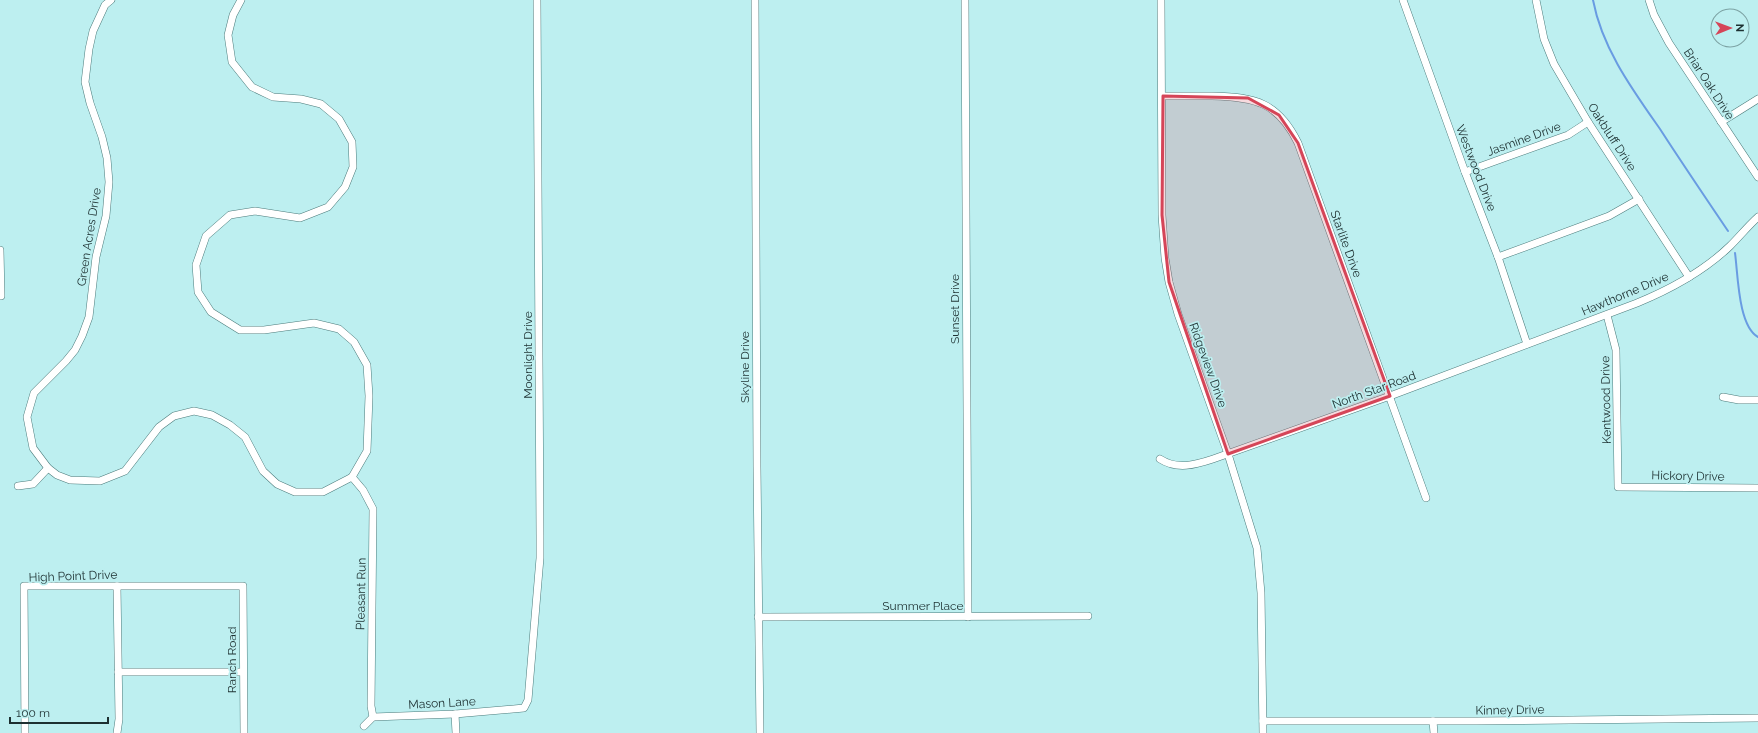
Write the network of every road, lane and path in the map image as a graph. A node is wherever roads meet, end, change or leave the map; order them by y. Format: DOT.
graph roads {
  1 [pos="111,0"];
  2 [pos="241,0"];
  3 [pos="537,0"];
  4 [pos="755,0"];
  5 [pos="965,0"];
  6 [pos="1161,0"];
  7 [pos="1403,0"];
  8 [pos="1536,0"];
  9 [pos="1649,0"];
  10 [pos="1163,96"];
  11 [pos="1758,99"];
  12 [pos="1588,122"];
  13 [pos="1721,122"];
  14 [pos="1465,172"];
  15 [pos="1758,177"];
  16 [pos="1639,199"];
  17 [pos="1758,217"];
  18 [pos="0,250"];
  19 [pos="1498,258"];
  20 [pos="1689,277"];
  21 [pos="1,296"];
  22 [pos="1607,315"];
  23 [pos="1527,344"];
  24 [pos="1390,396"];
  25 [pos="1723,397"];
  26 [pos="1758,400"];
  27 [pos="1228,454"];
  28 [pos="1160,459"];
  29 [pos="48,468"];
  30 [pos="352,477"];
  31 [pos="18,486"];
  32 [pos="1618,487"];
  33 [pos="1758,488"];
  34 [pos="1426,498"];
  35 [pos="117,586"];
  36 [pos="243,586"];
  37 [pos="1088,616"];
  38 [pos="758,617"];
  39 [pos="968,617"];
  40 [pos="118,672"];
  41 [pos="243,672"];
  42 [pos="524,708"];
  43 [pos="455,714"];
  44 [pos="373,717"];
  45 [pos="1758,718"];
  46 [pos="1263,721"];
  47 [pos="1433,721"];
  48 [pos="364,726"];
  49 [pos="26,733"];
  50 [pos="117,733"];
  51 [pos="244,733"];
  52 [pos="456,733"];
  53 [pos="760,733"];
  54 [pos="1263,733"];
  55 [pos="1434,733"];
  1 -- 29 [label="street, Green Acres Drive"];
  2 -- 30 [label="street"];
  3 -- 42 [label="street, Moonlight Drive"];
  4 -- 38 [label="street, Skyline Drive"];
  5 -- 39 [label="street, Sunset Drive"];
  6 -- 10 [label="street, Ridgeview Drive"];
  7 -- 14 [label="street, Westwood Drive"];
  8 -- 12 [label="street, Oakbluff Drive"];
  9 -- 13 [label="street, Briar Oak Drive"];
  10 -- 24 [label="street, Starlite Drive"];
  10 -- 27 [label="street, Ridgeview Drive"];
  11 -- 13 [label="street"];
  12 -- 14 [label="street, Jasmine Drive"];
  12 -- 16 [label="street, Oakbluff Drive"];
  13 -- 15 [label="street, Briar Oak Drive"];
  14 -- 19 [label="street, Westwood Drive"];
  16 -- 19 [label="street"];
  16 -- 20 [label="street, Oakbluff Drive"];
  17 -- 20 [label="street, Hawthorne Drive"];
  18 -- 21 [label="street"];
  19 -- 23 [label="street, Westwood Drive"];
  20 -- 22 [label="street, Hawthorne Drive"];
  22 -- 23 [label="street, Hawthorne Drive"];
  22 -- 32 [label="street, Kentwood Drive"];
  23 -- 24 [label="street, North Star Road"];
  24 -- 27 [label="street, North Star Road"];
  24 -- 34 [label="street, Starlite Drive"];
  25 -- 26 [label="street"];
  27 -- 28 [label="street, North Star Road"];
  27 -- 46 [label="street, Ridgeview Drive"];
  29 -- 30 [label="street"];
  29 -- 31 [label="street"];
  30 -- 44 [label="street, Pleasant Run"];
  32 -- 33 [label="street, Hickory Drive"];
  35 -- 36 [label="street, High Point Drive"];
  35 -- 40 [label="street"];
  35 -- 49 [label="street, High Point Drive"];
  36 -- 41 [label="street, Ranch Road"];
  37 -- 39 [label="street, Summer Place"];
  38 -- 39 [label="street, Summer Place"];
  38 -- 53 [label="street, Skyline Drive"];
  40 -- 41 [label="street"];
  40 -- 50 [label="street"];
  41 -- 51 [label="street, Ranch Road"];
  42 -- 43 [label="street, Mason Lane"];
  43 -- 44 [label="street, Mason Lane"];
  43 -- 52 [label="street"];
  44 -- 48 [label="street"];
  45 -- 47 [label="street, Kinney Drive"];
  46 -- 47 [label="street, Kinney Drive"];
  46 -- 54 [label="street, Ridgeview Drive"];
  47 -- 55 [label="street"];
}
